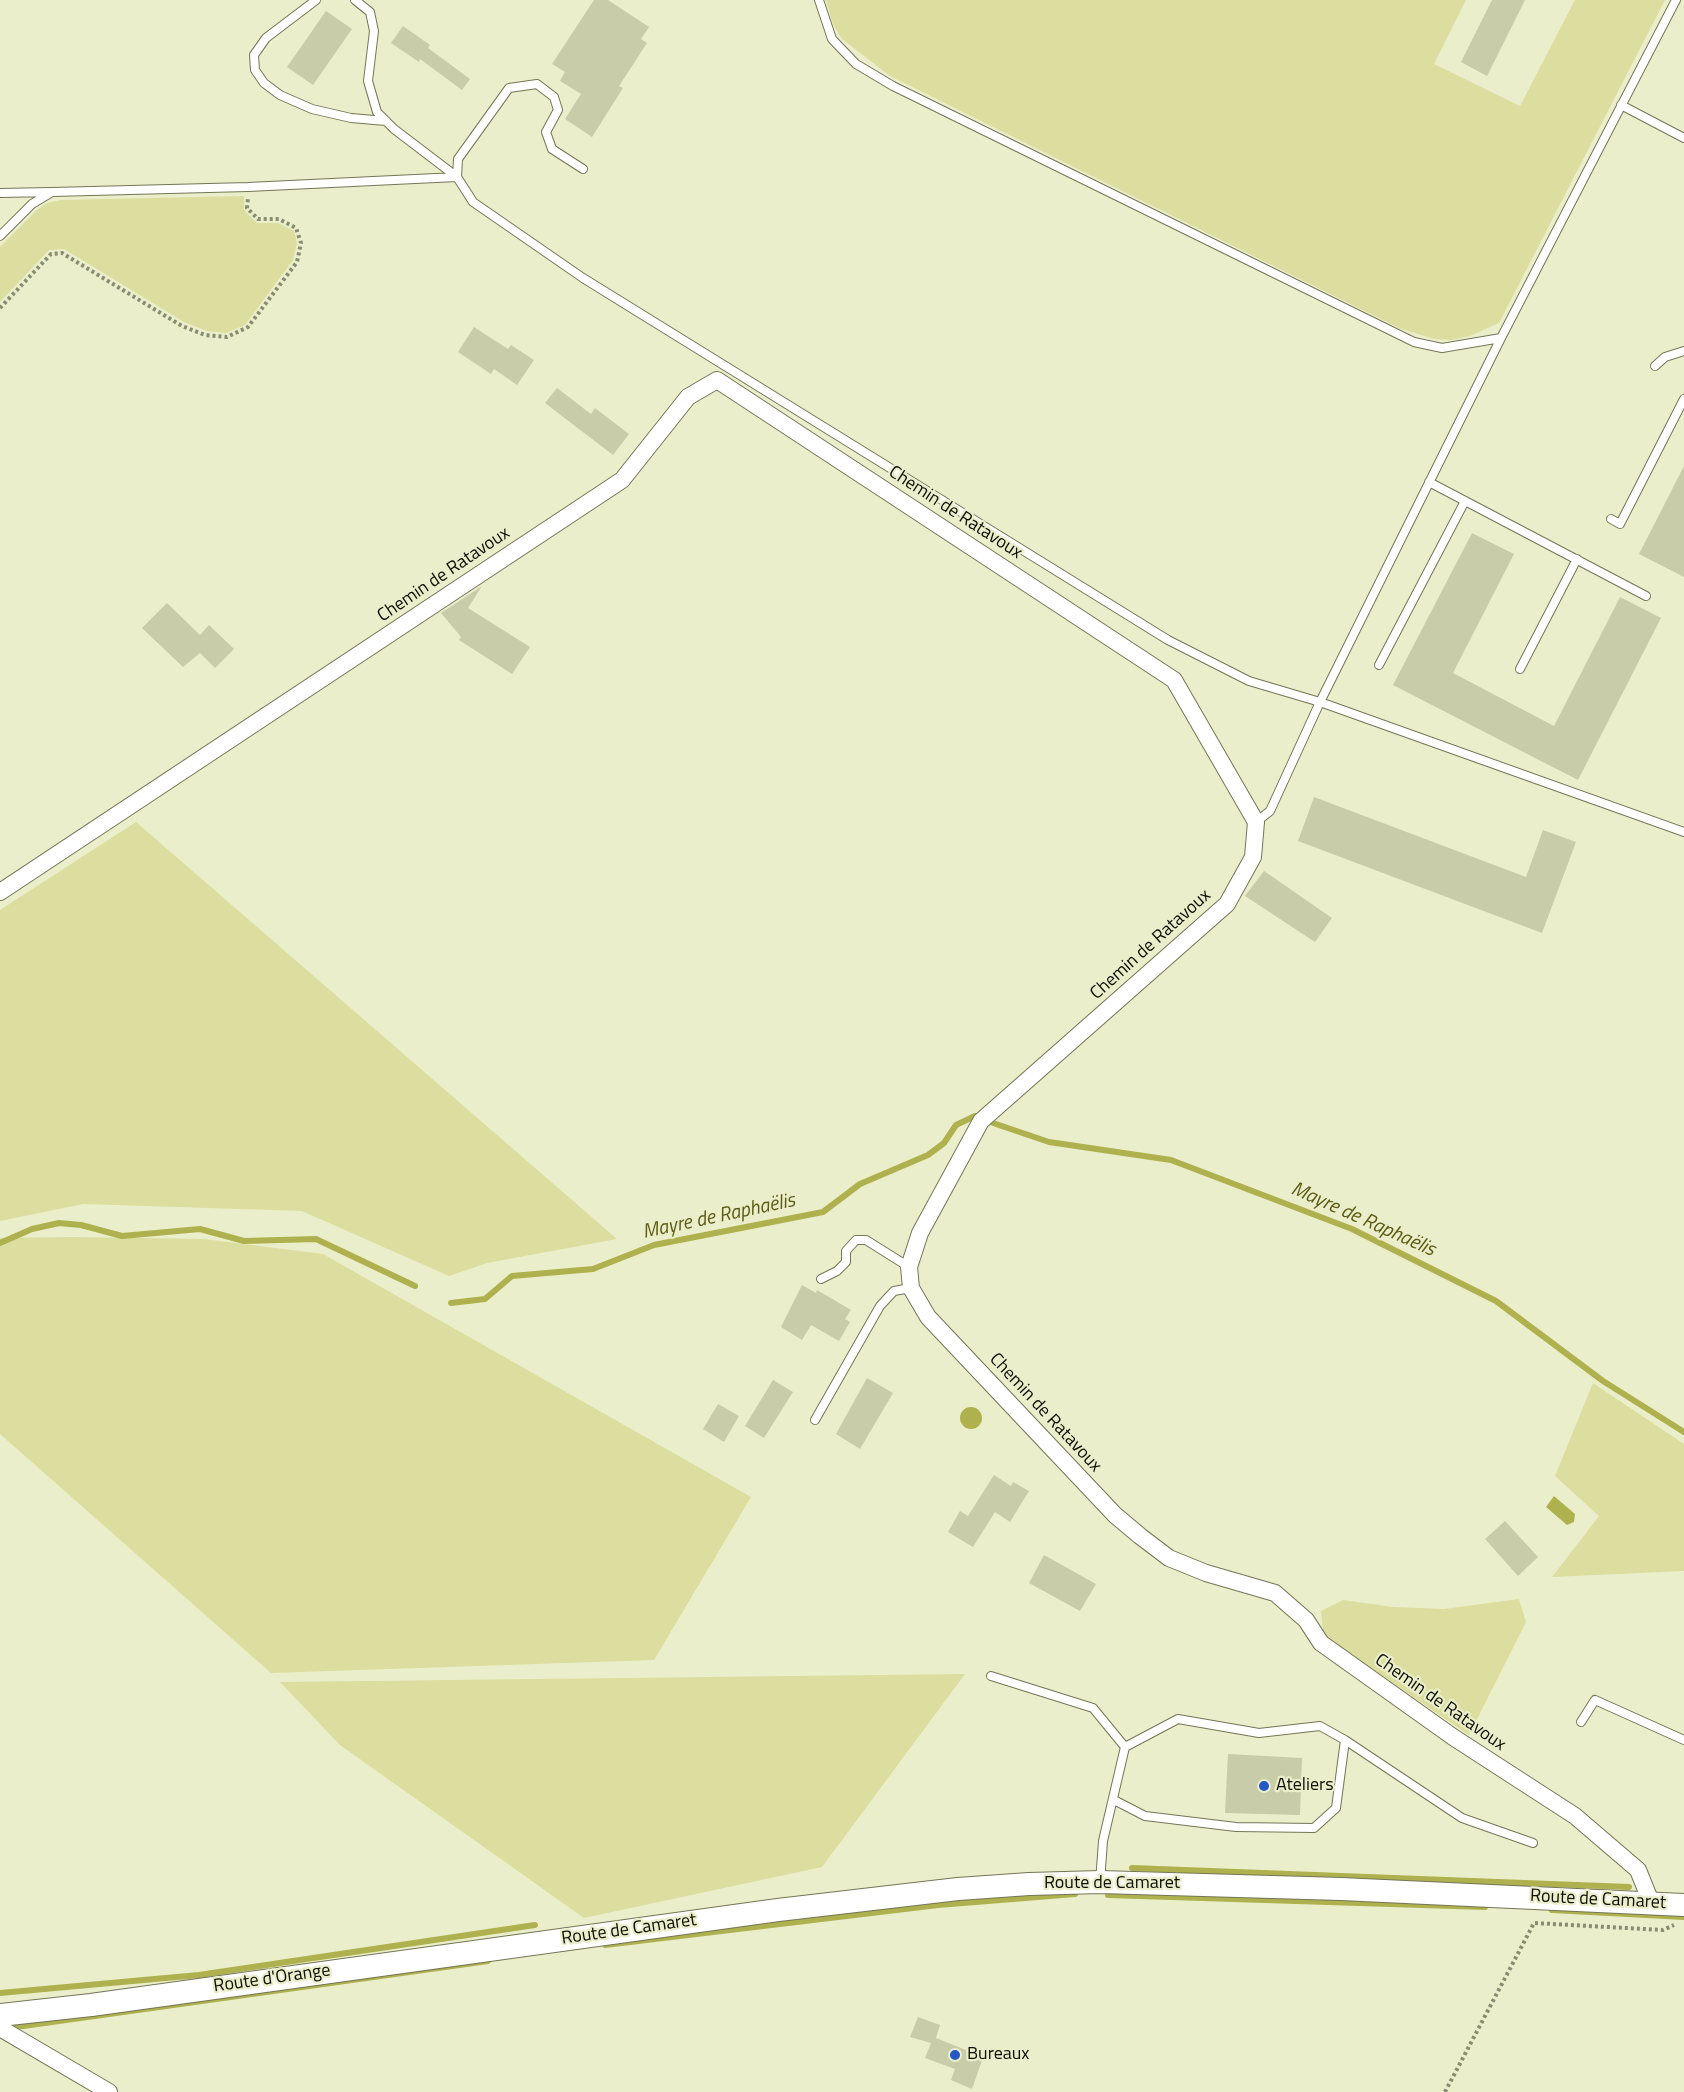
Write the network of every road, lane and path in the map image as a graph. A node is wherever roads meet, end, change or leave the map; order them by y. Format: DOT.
graph roads {
  1 [pos="316,0"];
  2 [pos="355,0"];
  3 [pos="819,0"];
  4 [pos="1676,0"];
  5 [pos="1621,105"];
  6 [pos="386,121"];
  7 [pos="1684,138"];
  8 [pos="583,169"];
  9 [pos="457,177"];
  10 [pos="248,187"];
  11 [pos="52,192"];
  12 [pos="0,193"];
  13 [pos="0,236"];
  14 [pos="0,308"];
  15 [pos="1501,338"];
  16 [pos="1684,351"];
  17 [pos="1655,366"];
  18 [pos="1684,399"];
  19 [pos="1429,482"];
  20 [pos="1465,501"];
  21 [pos="1611,519"];
  22 [pos="1577,559"];
  23 [pos="1646,596"];
  24 [pos="1379,665"];
  25 [pos="1520,669"];
  26 [pos="1320,702"];
  27 [pos="1256,822"];
  28 [pos="1684,832"];
  29 [pos="0,892"];
  30 [pos="909,1268"];
  31 [pos="821,1278"];
  32 [pos="911,1288"];
  33 [pos="815,1420"];
  34 [pos="991,1676"];
  35 [pos="1581,1722"];
  36 [pos="1346,1740"];
  37 [pos="1684,1740"];
  38 [pos="1125,1747"];
  39 [pos="1114,1800"];
  40 [pos="1533,1843"];
  41 [pos="1100,1882"];
  42 [pos="1651,1902"];
  43 [pos="1682,1905"];
  44 [pos="544,1941"];
  45 [pos="0,2014"];
  46 [pos="0,2028"];
  47 [pos="109,2092"];
  48 [pos="1445,2092"];
  1 -- 6 [label="lane"];
  2 -- 6 [label="lane"];
  3 -- 15 [label="lane"];
  4 -- 5 [label="lane"];
  5 -- 7 [label="lane"];
  5 -- 15 [label="lane"];
  6 -- 9 [label="lane"];
  8 -- 9 [label="lane"];
  9 -- 10 [label="lane"];
  9 -- 26 [label="lane"];
  10 -- 11 [label="lane"];
  10 -- 14 [label="path"];
  11 -- 12 [label="lane"];
  11 -- 13 [label="lane"];
  15 -- 19 [label="lane"];
  16 -- 17 [label="lane"];
  18 -- 21 [label="lane"];
  19 -- 20 [label="lane"];
  19 -- 26 [label="lane"];
  20 -- 22 [label="lane"];
  20 -- 24 [label="lane"];
  22 -- 23 [label="lane"];
  22 -- 25 [label="lane"];
  26 -- 27 [label="lane"];
  26 -- 28 [label="lane"];
  27 -- 29 [label="street, Chemin de Ratavoux"];
  27 -- 30 [label="street, Chemin de Ratavoux"];
  30 -- 31 [label="lane"];
  30 -- 32 [label="street, Chemin de Ratavoux"];
  32 -- 33 [label="lane"];
  32 -- 42 [label="street, Chemin de Ratavoux"];
  34 -- 38 [label="lane"];
  35 -- 37 [label="lane"];
  36 -- 38 [label="lane"];
  36 -- 39 [label="lane"];
  36 -- 40 [label="lane"];
  38 -- 39 [label="lane"];
  39 -- 41 [label="lane"];
  41 -- 42 [label="main road, Route de Camaret"];
  41 -- 44 [label="main road, Route de Camaret"];
  42 -- 43 [label="main road, Route de Camaret"];
  43 -- 48 [label="path"];
  44 -- 45 [label="main road, Route d'Orange"];
  46 -- 47 [label="street"];
}
